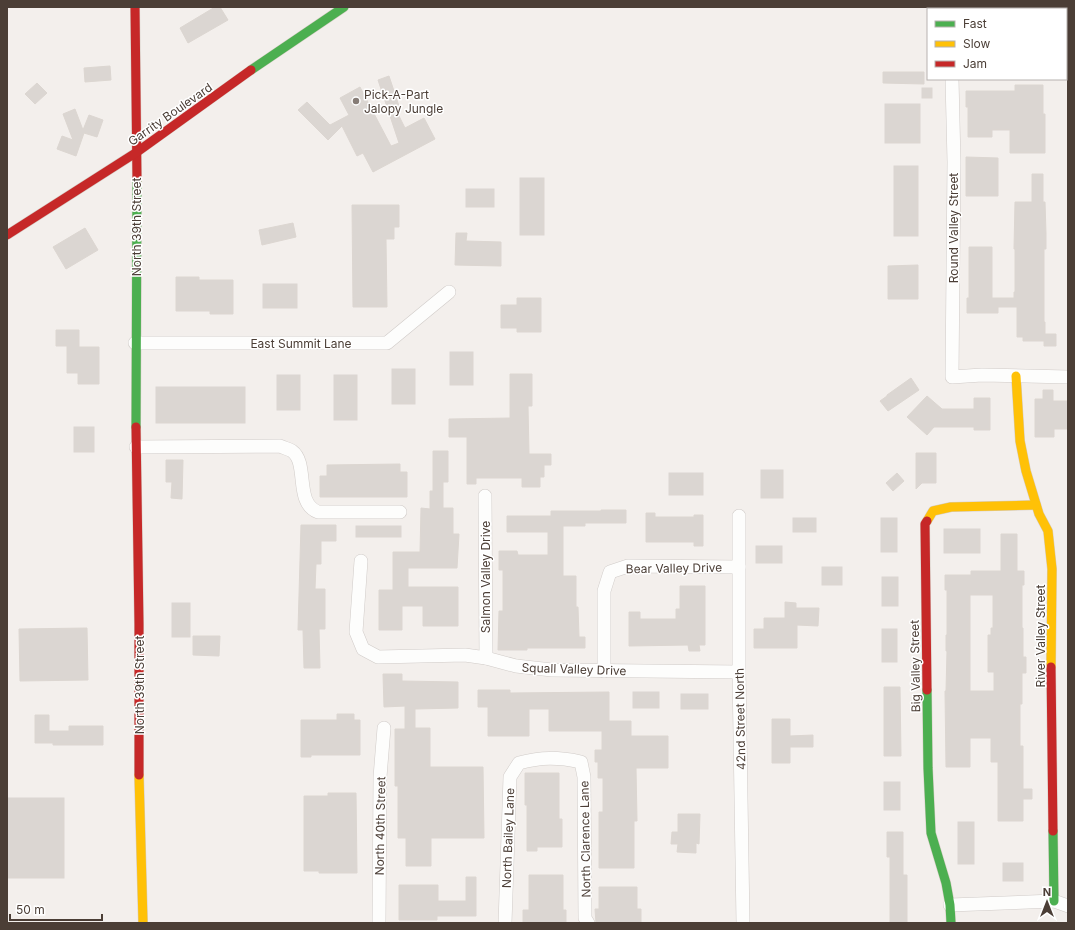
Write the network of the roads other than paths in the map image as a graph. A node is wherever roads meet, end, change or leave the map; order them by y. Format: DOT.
graph roads {
  1 [pos="135,7"];
  2 [pos="344,7"];
  3 [pos="952,80"];
  4 [pos="137,152"];
  5 [pos="7,235"];
  6 [pos="449,292"];
  7 [pos="135,343"];
  8 [pos="1016,376"];
  9 [pos="1068,377"];
  10 [pos="136,447"];
  11 [pos="485,496"];
  12 [pos="1036,505"];
  13 [pos="400,512"];
  14 [pos="739,516"];
  15 [pos="361,561"];
  16 [pos="739,567"];
  17 [pos="486,658"];
  18 [pos="604,671"];
  19 [pos="739,672"];
  20 [pos="384,728"];
  21 [pos="550,757"];
  22 [pos="1054,901"];
  23 [pos="950,905"];
  24 [pos="1068,906"];
  25 [pos="143,923"];
  26 [pos="380,923"];
  27 [pos="505,923"];
  28 [pos="588,923"];
  29 [pos="743,923"];
  30 [pos="951,923"];
  1 -- 4 [label="street, North 39th Street"];
  2 -- 4 [label="street, Garrity Boulevard"];
  3 -- 8 [label="street, Round Valley Street"];
  4 -- 5 [label="street, Garrity Boulevard"];
  4 -- 7 [label="street, North 39th Street"];
  6 -- 7 [label="street, East Summit Lane"];
  7 -- 10 [label="street, North 39th Street"];
  8 -- 9 [label="street"];
  8 -- 12 [label="street, River Valley Street"];
  10 -- 13 [label="street"];
  10 -- 25 [label="street, North 39th Street"];
  11 -- 17 [label="street, Salmon Valley Drive"];
  12 -- 22 [label="street, River Valley Street"];
  12 -- 23 [label="street, Big Valley Street"];
  14 -- 16 [label="street, 42nd Street North"];
  15 -- 17 [label="street, Squall Valley Drive"];
  16 -- 18 [label="street, Bear Valley Drive"];
  16 -- 19 [label="street, 42nd Street North"];
  17 -- 18 [label="street, Squall Valley Drive"];
  18 -- 19 [label="street, Squall Valley Drive"];
  19 -- 29 [label="street, 42nd Street North"];
  20 -- 26 [label="street, North 40th Street"];
  21 -- 27 [label="street, North Bailey Lane"];
  21 -- 28 [label="street, North Clarence Lane"];
  22 -- 23 [label="street"];
  22 -- 24 [label="street"];
  23 -- 30 [label="street, Big Valley Street"];
}
